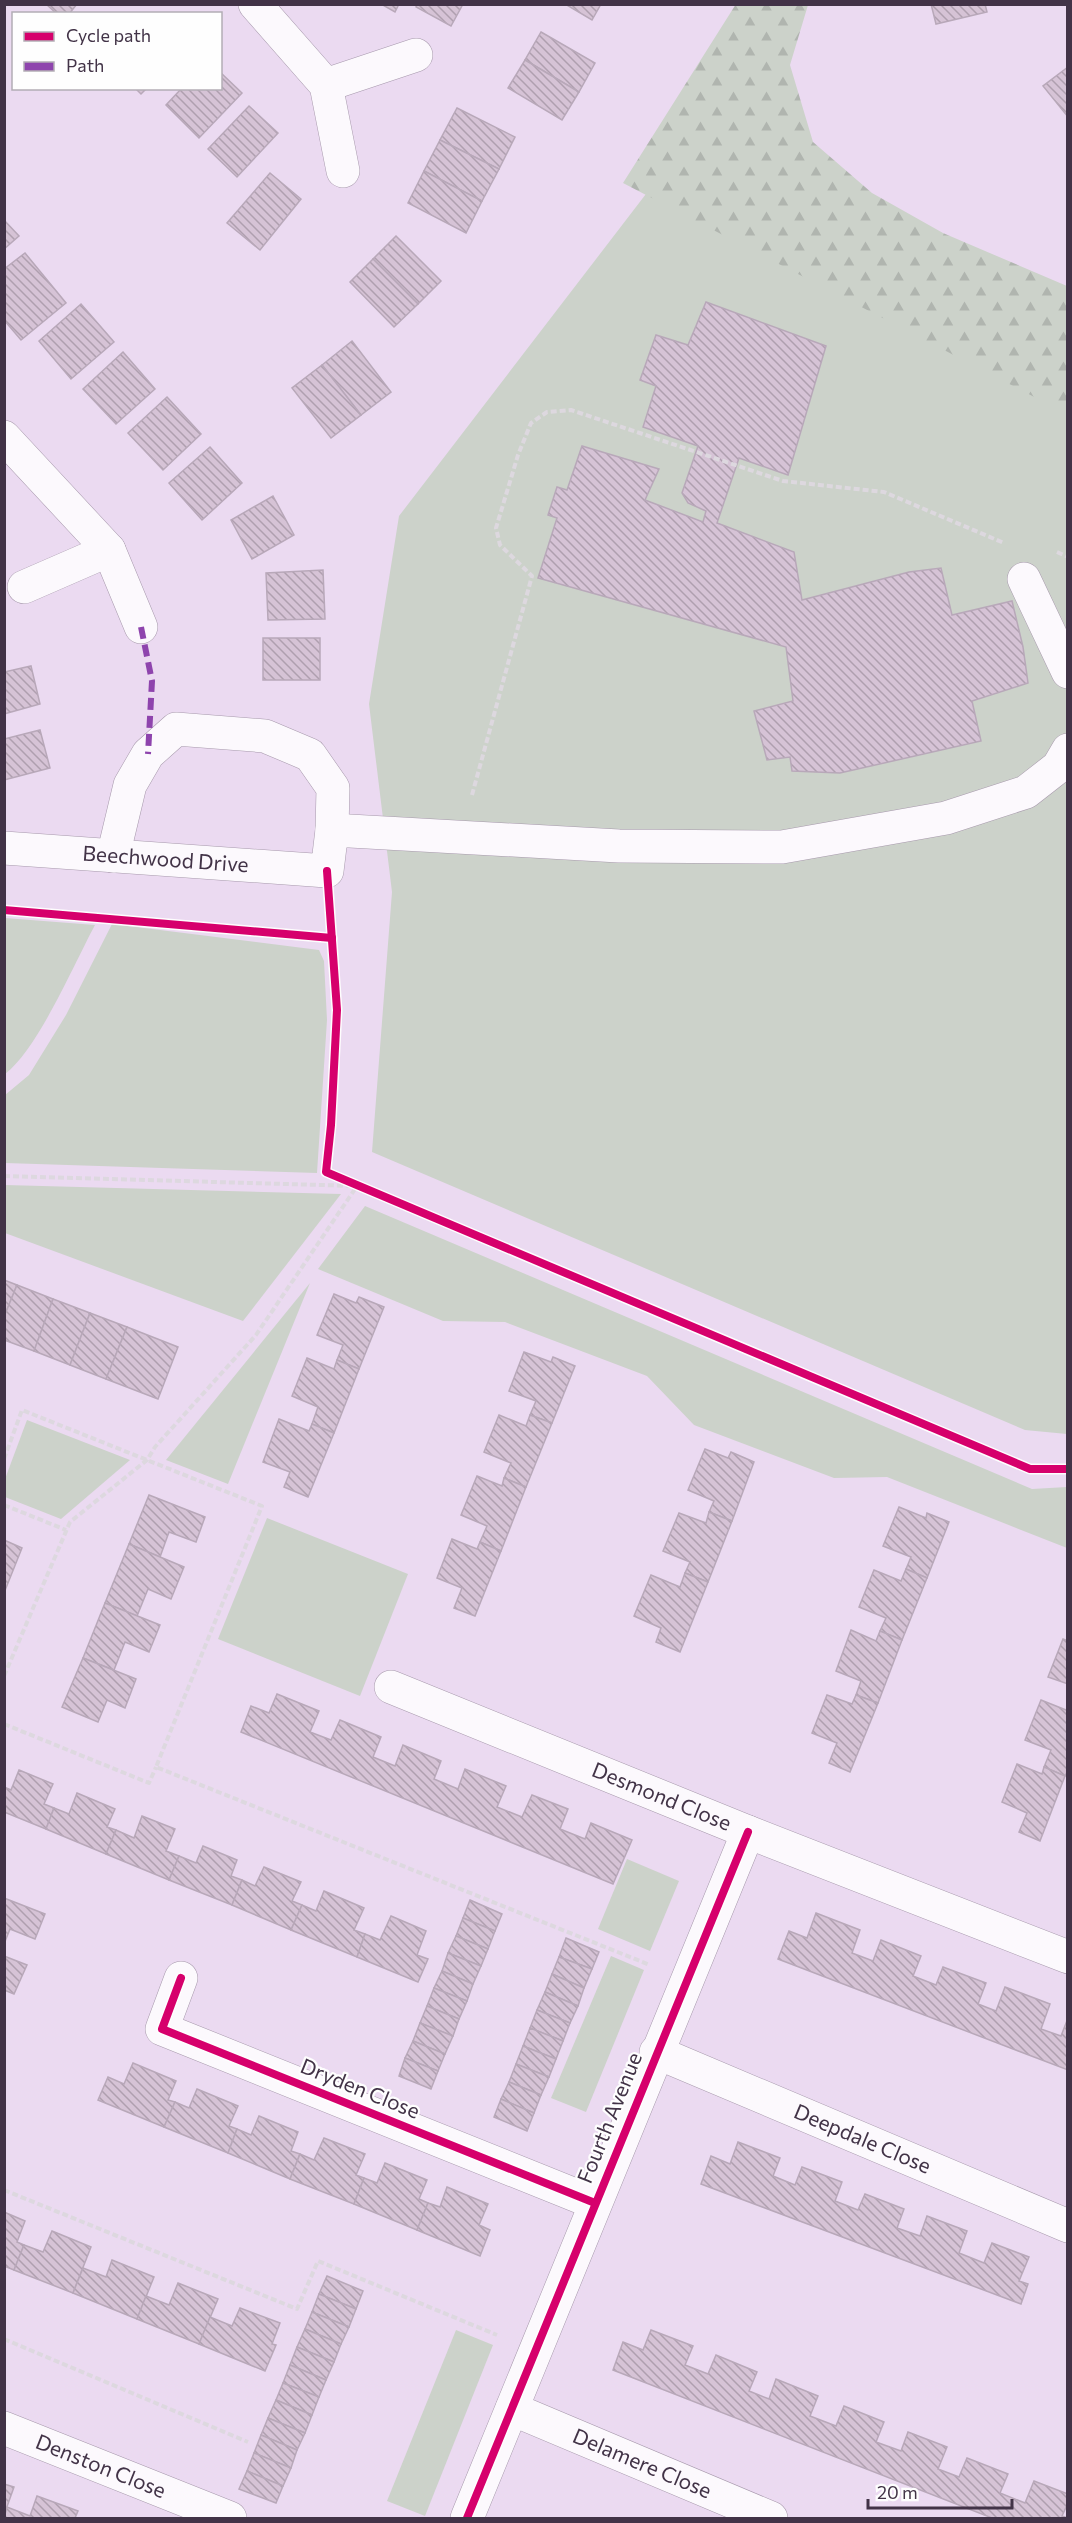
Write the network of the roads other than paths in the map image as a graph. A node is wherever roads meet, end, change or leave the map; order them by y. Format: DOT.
graph roads {
  1 [pos="255,4"];
  2 [pos="416,55"];
  3 [pos="326,85"];
  4 [pos="343,171"];
  5 [pos="4,437"];
  6 [pos="109,550"];
  7 [pos="1024,579"];
  8 [pos="24,587"];
  9 [pos="141,627"];
  10 [pos="1068,672"];
  11 [pos="1068,750"];
  12 [pos="332,830"];
  13 [pos="4,848"];
  14 [pos="113,856"];
  15 [pos="391,1687"];
  16 [pos="748,1832"];
  17 [pos="1068,1957"];
  18 [pos="181,1978"];
  19 [pos="656,2052"];
  20 [pos="595,2203"];
  21 [pos="1068,2226"];
  22 [pos="512,2409"];
  23 [pos="4,2428"];
  24 [pos="230,2518"];
  25 [pos="467,2518"];
  26 [pos="771,2518"];
  1 -- 3 [label="street"];
  2 -- 3 [label="street"];
  3 -- 4 [label="street"];
  5 -- 6 [label="street"];
  6 -- 8 [label="street"];
  6 -- 9 [label="street"];
  7 -- 10 [label="street"];
  11 -- 12 [label="street"];
  12 -- 14 [label="street, Beechwood Drive"];
  12 -- 14 [label="street"];
  13 -- 14 [label="street, Beechwood Drive"];
  15 -- 16 [label="street, Desmond Close"];
  16 -- 17 [label="street, Desmond Close"];
  16 -- 19 [label="street, Fourth Avenue"];
  18 -- 20 [label="street, Dryden Close"];
  19 -- 20 [label="street, Fourth Avenue"];
  19 -- 21 [label="street, Deepdale Close"];
  20 -- 22 [label="street, Fourth Avenue"];
  22 -- 25 [label="street, Fourth Avenue"];
  22 -- 26 [label="street, Delamere Close"];
  23 -- 24 [label="street, Denston Close"];
}
